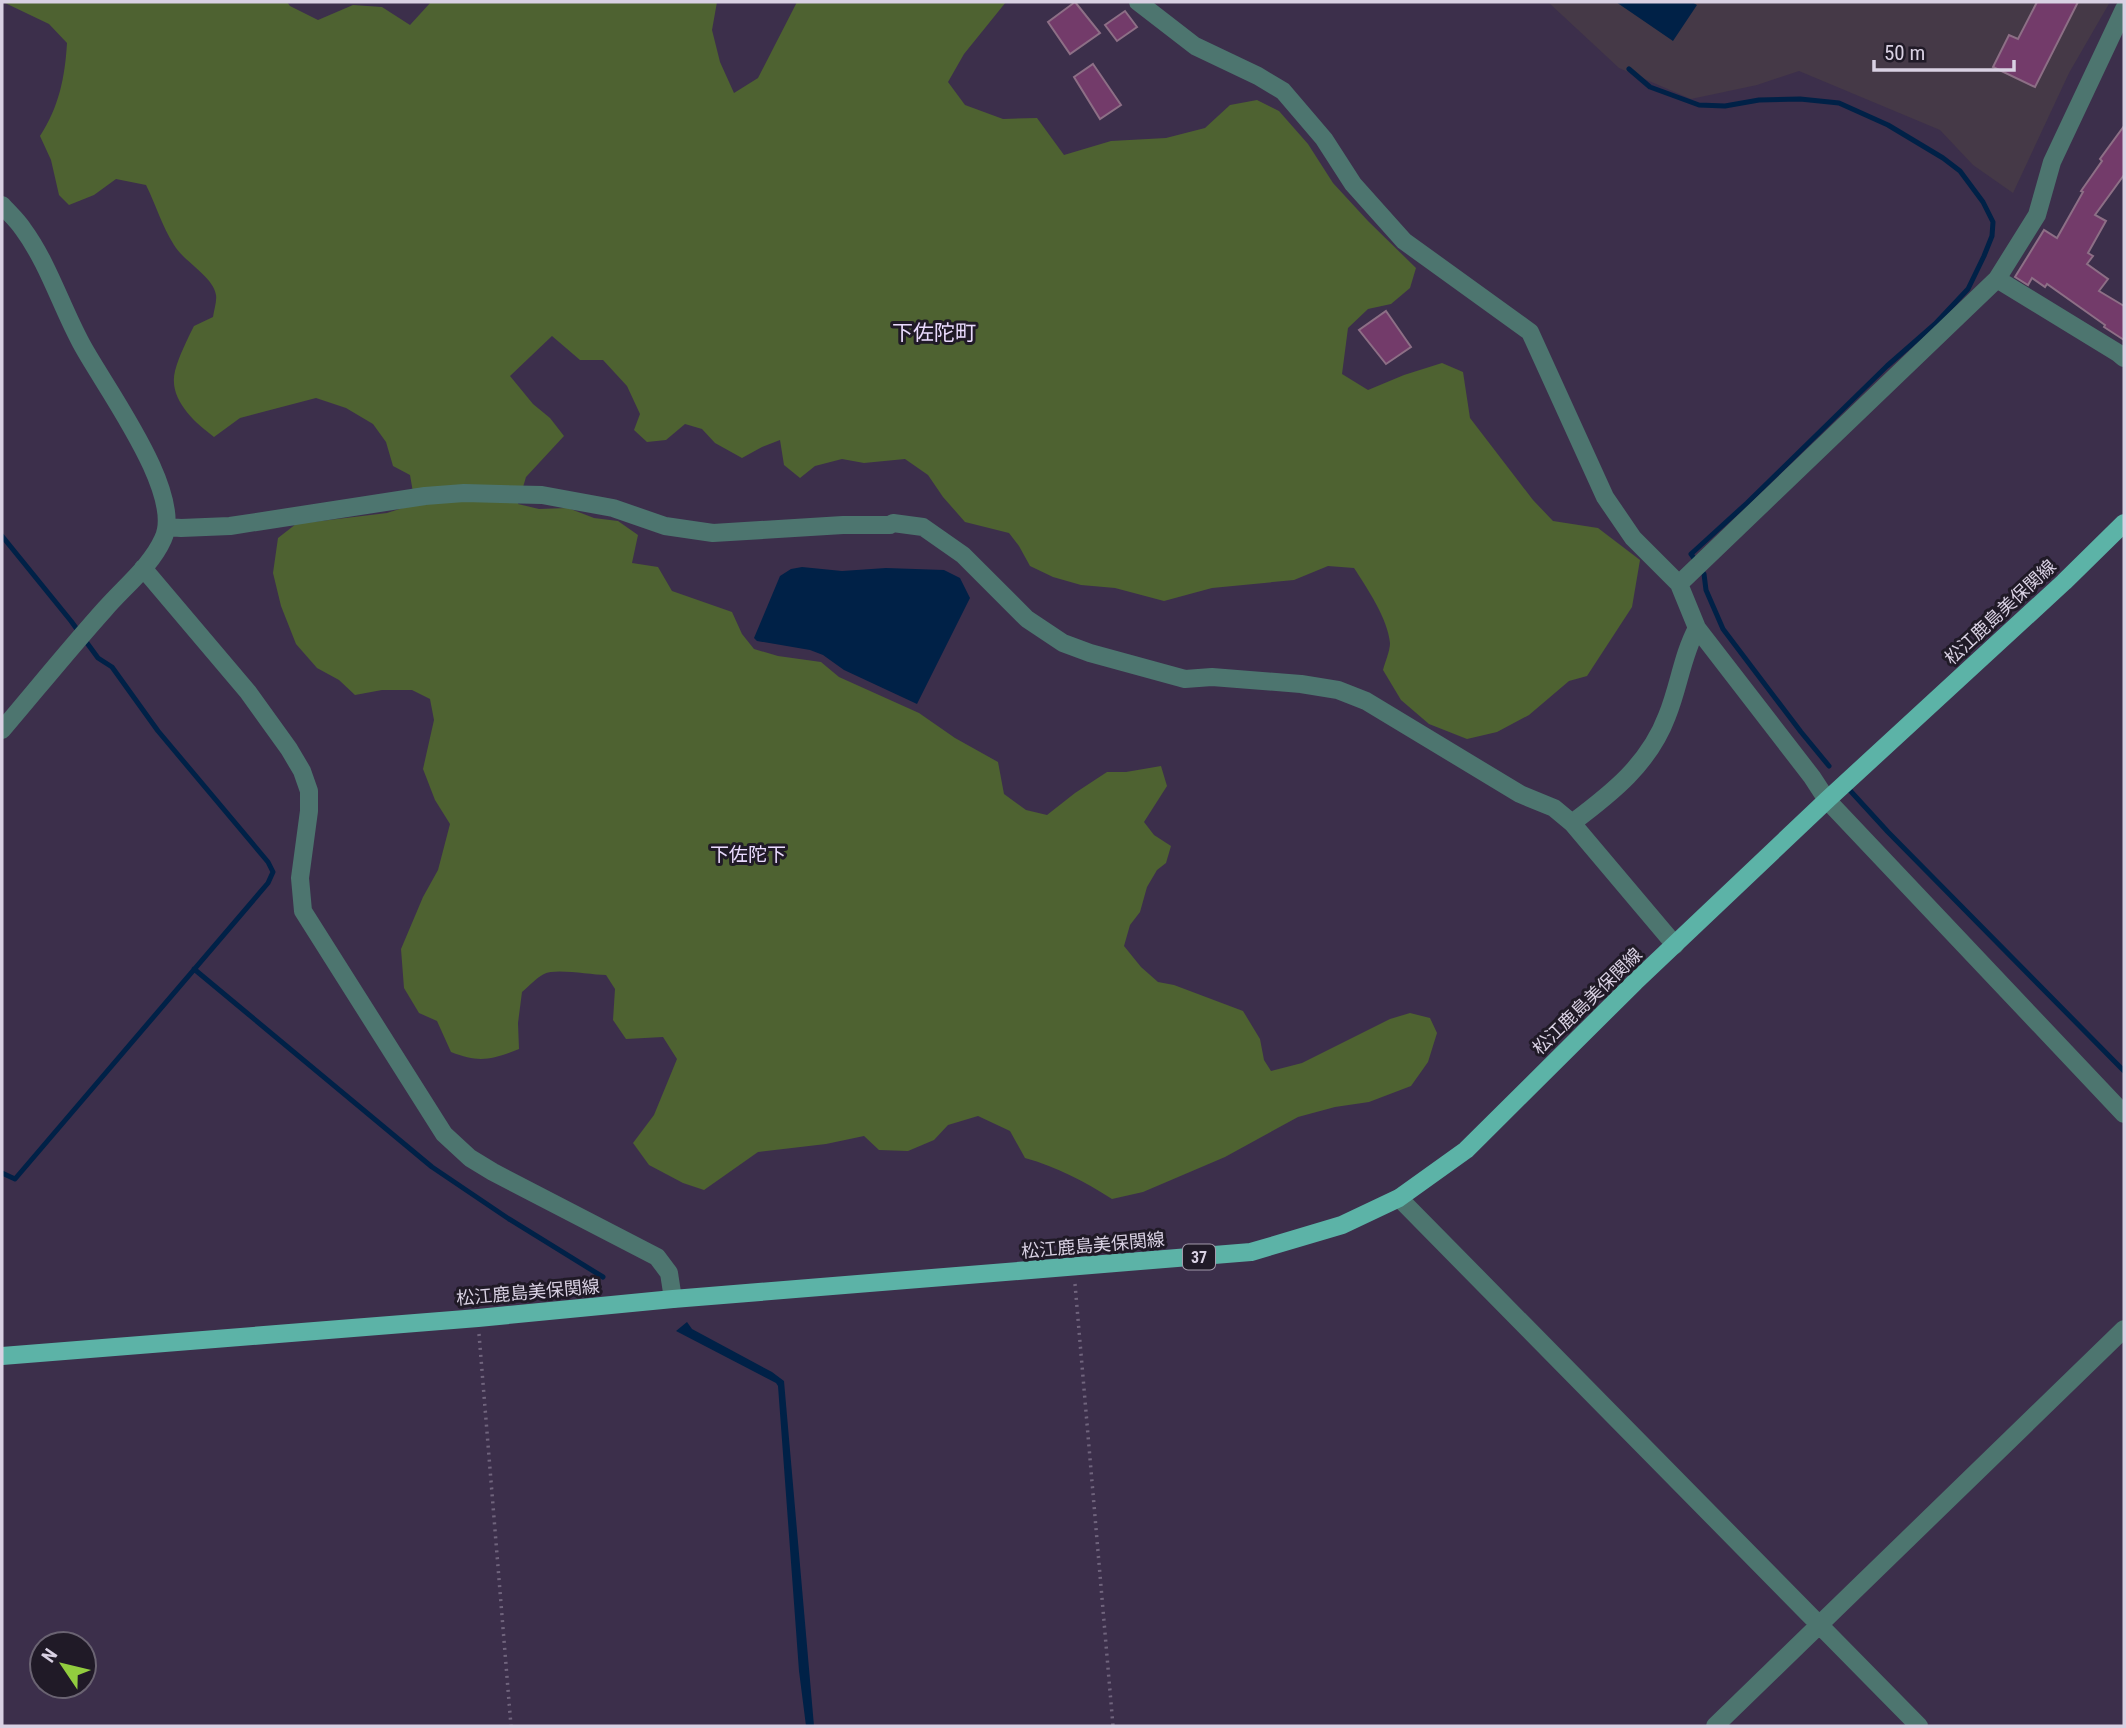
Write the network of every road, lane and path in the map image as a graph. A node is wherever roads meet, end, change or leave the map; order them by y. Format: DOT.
graph roads {
  1 [pos="1138,2"];
  2 [pos="2124,9"];
  3 [pos="2,205"];
  4 [pos="1997,279"];
  5 [pos="2124,358"];
  6 [pos="2124,523"];
  7 [pos="167,527"];
  8 [pos="143,568"];
  9 [pos="1679,584"];
  10 [pos="1697,628"];
  11 [pos="2,730"];
  12 [pos="1827,800"];
  13 [pos="1572,823"];
  14 [pos="1675,945"];
  15 [pos="2124,1114"];
  16 [pos="1399,1198"];
  17 [pos="1074,1268"];
  18 [pos="673,1300"];
  19 [pos="478,1318"];
  20 [pos="2124,1329"];
  21 [pos="2,1356"];
  22 [pos="1820,1624"];
  23 [pos="511,1726"];
  24 [pos="1113,1726"];
  25 [pos="1715,1726"];
  26 [pos="1919,1726"];
  1 -- 9 [label="street"];
  2 -- 4 [label="street"];
  3 -- 7 [label="street"];
  4 -- 5 [label="street"];
  4 -- 9 [label="street"];
  6 -- 12 [label="main road, 松江鹿島美保関線 / 37"];
  7 -- 8 [label="street"];
  7 -- 13 [label="street"];
  8 -- 11 [label="street"];
  8 -- 18 [label="street"];
  9 -- 10 [label="street"];
  10 -- 12 [label="street"];
  10 -- 13 [label="street"];
  12 -- 14 [label="main road, 松江鹿島美保関線 / 37"];
  12 -- 15 [label="street"];
  13 -- 14 [label="street"];
  14 -- 16 [label="main road, 松江鹿島美保関線 / 37"];
  16 -- 17 [label="main road, 松江鹿島美保関線 / 37"];
  16 -- 22 [label="street"];
  17 -- 18 [label="main road, 松江鹿島美保関線 / 37"];
  17 -- 24 [label="path"];
  18 -- 19 [label="main road, 松江鹿島美保関線 / 37"];
  19 -- 21 [label="main road, 松江鹿島美保関線 / 37"];
  19 -- 23 [label="path"];
  20 -- 22 [label="street"];
  22 -- 25 [label="street"];
  22 -- 26 [label="street"];
}
